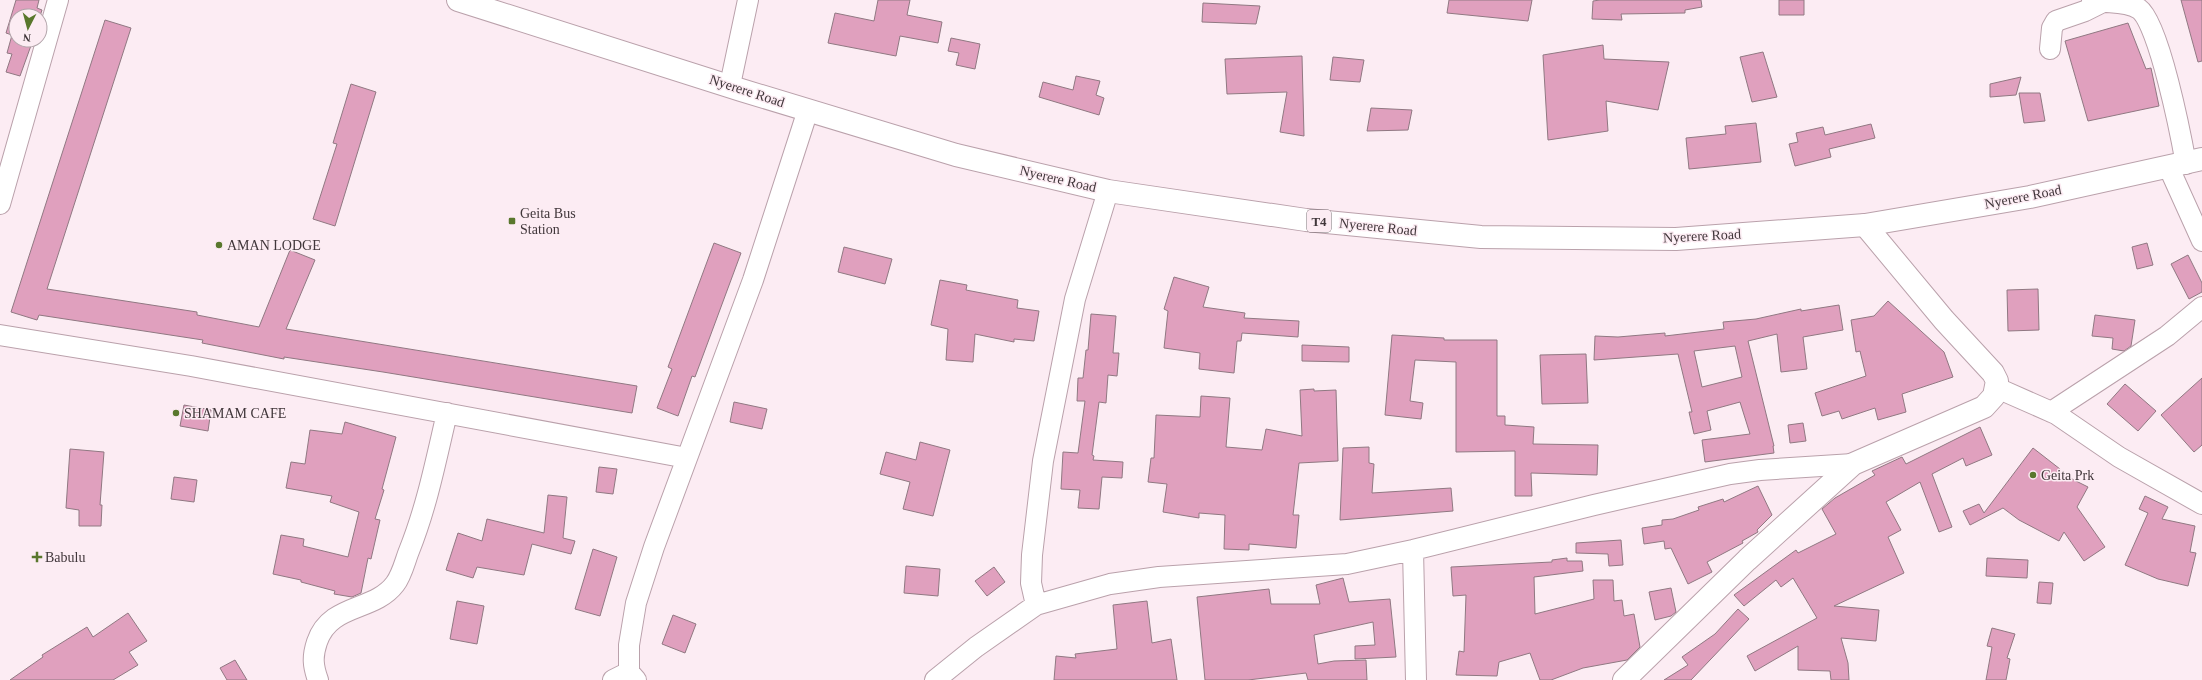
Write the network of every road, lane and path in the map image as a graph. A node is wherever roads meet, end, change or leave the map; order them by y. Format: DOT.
graph roads {
  1 [pos="58,0"];
  2 [pos="458,0"];
  3 [pos="748,0"];
  4 [pos="2098,1"];
  5 [pos="2050,49"];
  6 [pos="730,86"];
  7 [pos="808,110"];
  8 [pos="2186,164"];
  9 [pos="1108,191"];
  10 [pos="0,204"];
  11 [pos="1865,226"];
  12 [pos="2202,241"];
  13 [pos="2202,307"];
  14 [pos="0,335"];
  15 [pos="1997,388"];
  16 [pos="2051,412"];
  17 [pos="447,413"];
  18 [pos="687,458"];
  19 [pos="1854,464"];
  20 [pos="2202,504"];
  21 [pos="1413,550"];
  22 [pos="1036,605"];
  23 [pos="626,677"];
  24 [pos="318,680"];
  25 [pos="935,680"];
  26 [pos="1416,680"];
  27 [pos="1624,680"];
  1 -- 10 [label="street"];
  2 -- 6 [label="main road, Nyerere Road / T4"];
  3 -- 6 [label="street"];
  4 -- 5 [label="street"];
  4 -- 8 [label="street"];
  6 -- 7 [label="main road, Nyerere Road / T4"];
  7 -- 9 [label="main road, Nyerere Road / T4"];
  7 -- 18 [label="street"];
  8 -- 11 [label="main road, Nyerere Road / T4"];
  8 -- 12 [label="street"];
  9 -- 11 [label="main road, Nyerere Road / T4"];
  9 -- 22 [label="street"];
  11 -- 15 [label="main road"];
  13 -- 16 [label="street"];
  14 -- 17 [label="street"];
  15 -- 16 [label="street"];
  15 -- 19 [label="main road"];
  16 -- 20 [label="street"];
  17 -- 18 [label="street"];
  17 -- 24 [label="street"];
  18 -- 23 [label="street"];
  19 -- 21 [label="street"];
  19 -- 27 [label="main road"];
  21 -- 22 [label="street"];
  21 -- 26 [label="street"];
  22 -- 25 [label="street"];
}
